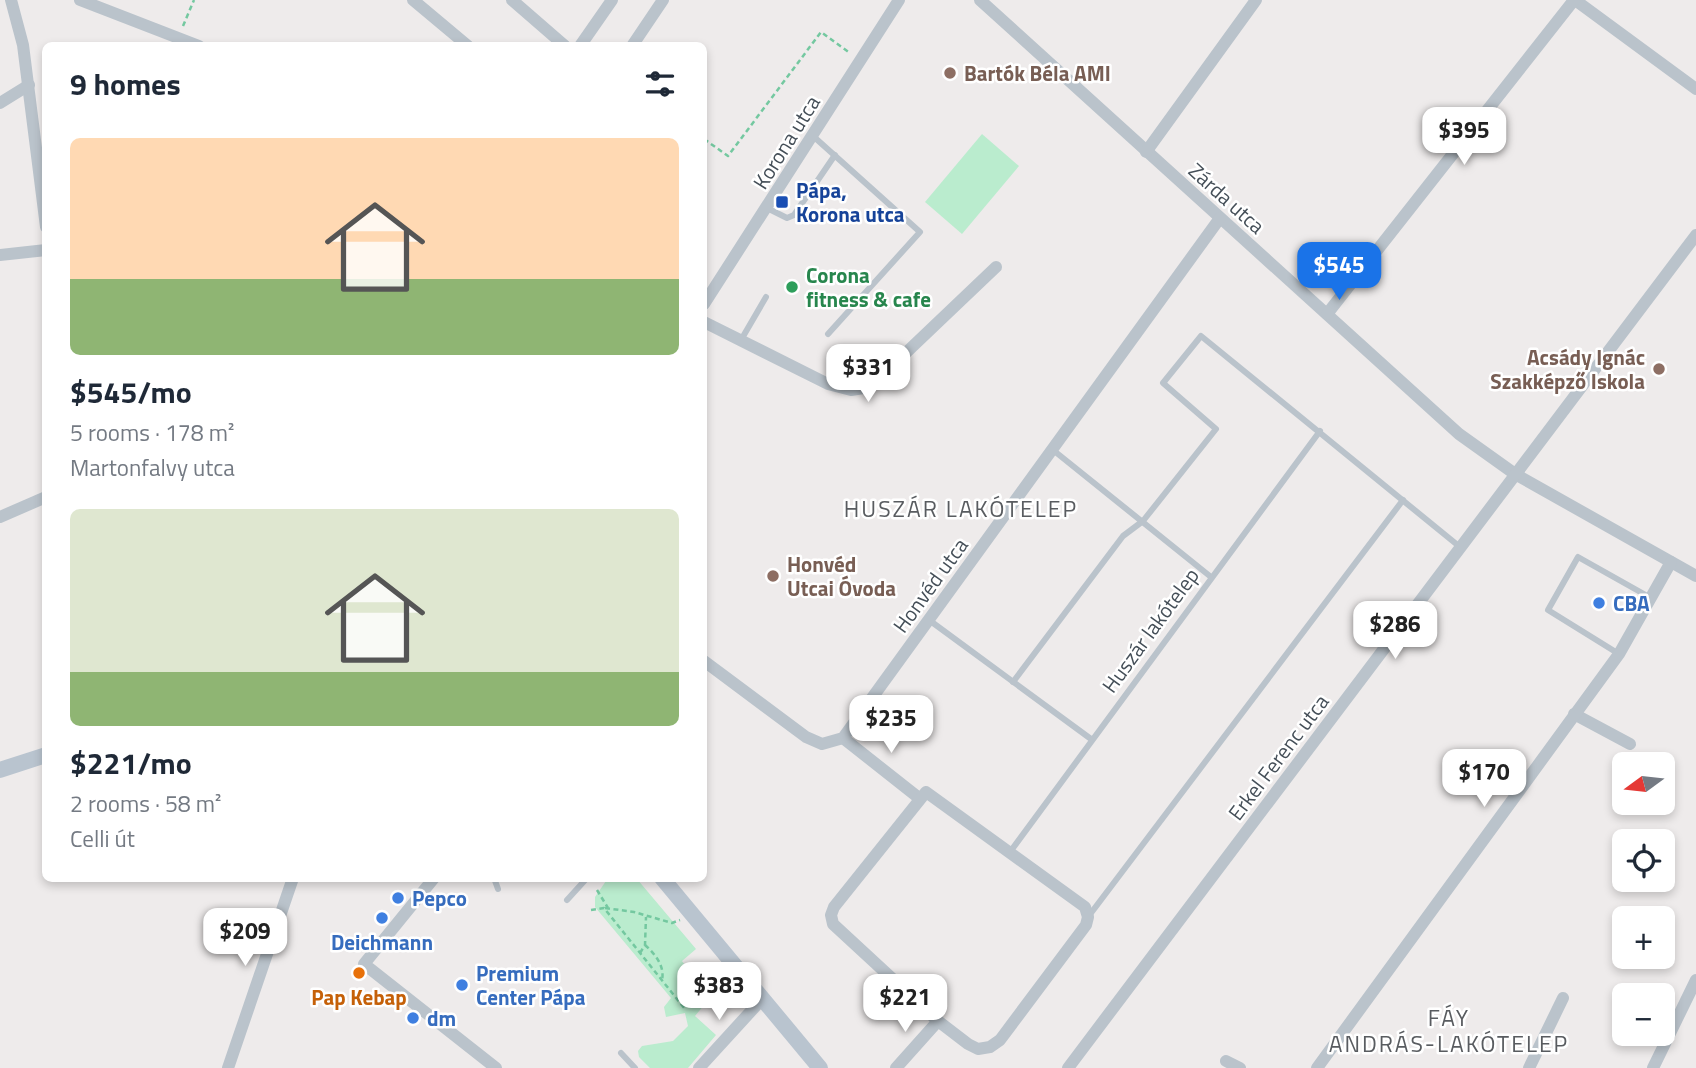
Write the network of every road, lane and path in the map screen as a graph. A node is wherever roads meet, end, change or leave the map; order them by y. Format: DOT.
graph roads {
  1 [pos="11,0"];
  2 [pos="80,0"];
  3 [pos="194,0"];
  4 [pos="414,0"];
  5 [pos="512,0"];
  6 [pos="612,0"];
  7 [pos="663,0"];
  8 [pos="899,0"];
  9 [pos="980,0"];
  10 [pos="1256,0"];
  11 [pos="1575,0"];
  12 [pos="180,37"];
  13 [pos="191,42"];
  14 [pos="463,42"];
  15 [pos="560,42"];
  16 [pos="583,42"];
  17 [pos="635,42"];
  18 [pos="860,60"];
  19 [pos="29,85"];
  20 [pos="1696,89"];
  21 [pos="0,103"];
  22 [pos="813,136"];
  23 [pos="707,141"];
  24 [pos="1146,152"];
  25 [pos="835,155"];
  26 [pos="42,194"];
  27 [pos="767,208"];
  28 [pos="1220,218"];
  29 [pos="1696,235"];
  30 [pos="42,250"];
  31 [pos="0,255"];
  32 [pos="996,267"];
  33 [pos="766,297"];
  34 [pos="707,299"];
  35 [pos="1327,314"];
  36 [pos="707,323"];
  37 [pos="828,334"];
  38 [pos="741,340"];
  39 [pos="1320,431"];
  40 [pos="1053,450"];
  41 [pos="1515,474"];
  42 [pos="42,498"];
  43 [pos="1404,500"];
  44 [pos="0,517"];
  45 [pos="1143,521"];
  46 [pos="1460,547"];
  47 [pos="1671,562"];
  48 [pos="1696,576"];
  49 [pos="1211,577"];
  50 [pos="1651,598"];
  51 [pos="929,619"];
  52 [pos="1619,654"];
  53 [pos="707,663"];
  54 [pos="1013,682"];
  55 [pos="1574,714"];
  56 [pos="843,738"];
  57 [pos="1091,739"];
  58 [pos="1630,744"];
  59 [pos="42,756"];
  60 [pos="0,770"];
  61 [pos="919,798"];
  62 [pos="1010,852"];
  63 [pos="292,882"];
  64 [pos="431,882"];
  65 [pos="495,882"];
  66 [pos="583,882"];
  67 [pos="665,882"];
  68 [pos="498,889"];
  69 [pos="597,890"];
  70 [pos="567,900"];
  71 [pos="606,908"];
  72 [pos="591,910"];
  73 [pos="646,917"];
  74 [pos="1088,917"];
  75 [pos="680,920"];
  76 [pos="645,945"];
  77 [pos="640,953"];
  78 [pos="662,980"];
  79 [pos="1696,980"];
  80 [pos="763,998"];
  81 [pos="1563,998"];
  82 [pos="685,1009"];
  83 [pos="938,1021"];
  84 [pos="621,1053"];
  85 [pos="1223,1065"];
  86 [pos="228,1068"];
  87 [pos="496,1068"];
  88 [pos="635,1068"];
  89 [pos="699,1068"];
  90 [pos="820,1068"];
  91 [pos="896,1068"];
  92 [pos="1068,1068"];
  93 [pos="1240,1068"];
  94 [pos="1317,1068"];
  95 [pos="1529,1068"];
  96 [pos="1653,1068"];
  1 -- 19 [label="street"];
  2 -- 12 [label="street"];
  3 -- 12 [label="path"];
  4 -- 14 [label="street"];
  5 -- 15 [label="street"];
  6 -- 16 [label="street"];
  7 -- 17 [label="street"];
  8 -- 18 [label="street, Korona utca"];
  9 -- 24 [label="street, Zárda utca"];
  10 -- 24 [label="street"];
  11 -- 20 [label="street"];
  11 -- 35 [label="street"];
  12 -- 13 [label="street"];
  18 -- 22 [label="street, Korona utca"];
  18 -- 23 [label="path"];
  19 -- 21 [label="street"];
  19 -- 26 [label="street"];
  22 -- 25 [label="lane"];
  22 -- 27 [label="street, Korona utca"];
  24 -- 28 [label="street, Zárda utca"];
  25 -- 27 [label="lane"];
  25 -- 37 [label="lane"];
  27 -- 34 [label="street, Korona utca"];
  28 -- 35 [label="street, Zárda utca"];
  28 -- 40 [label="street, Honvéd utca"];
  29 -- 41 [label="street, Erkel Ferenc utca"];
  30 -- 31 [label="street"];
  32 -- 38 [label="street"];
  33 -- 38 [label="lane"];
  35 -- 41 [label="street, Zárda utca"];
  36 -- 38 [label="street"];
  39 -- 43 [label="lane"];
  39 -- 45 [label="lane"];
  39 -- 49 [label="lane, Huszár lakótelep"];
  40 -- 45 [label="lane"];
  40 -- 51 [label="street, Honvéd utca"];
  41 -- 46 [label="street, Erkel Ferenc utca"];
  41 -- 47 [label="street, Zárda utca"];
  42 -- 44 [label="street"];
  43 -- 46 [label="lane"];
  43 -- 74 [label="lane"];
  45 -- 49 [label="lane"];
  45 -- 54 [label="lane"];
  46 -- 92 [label="street, Erkel Ferenc utca"];
  47 -- 48 [label="street, Zárda utca"];
  47 -- 50 [label="street"];
  49 -- 57 [label="lane, Huszár lakótelep"];
  50 -- 52 [label="street"];
  50 -- 52 [label="lane"];
  51 -- 54 [label="lane"];
  51 -- 56 [label="street, Honvéd utca"];
  52 -- 55 [label="street"];
  53 -- 56 [label="street"];
  54 -- 57 [label="lane"];
  55 -- 58 [label="street"];
  55 -- 94 [label="street"];
  56 -- 61 [label="street"];
  57 -- 62 [label="lane, Huszár lakótelep"];
  59 -- 60 [label="street"];
  61 -- 62 [label="street"];
  61 -- 83 [label="street"];
  62 -- 74 [label="street"];
  63 -- 86 [label="street"];
  64 -- 87 [label="street"];
  65 -- 68 [label="lane"];
  66 -- 70 [label="lane"];
  67 -- 80 [label="street"];
  69 -- 71 [label="path"];
  71 -- 72 [label="path"];
  71 -- 73 [label="path"];
  71 -- 77 [label="path"];
  73 -- 75 [label="path"];
  73 -- 76 [label="path"];
  74 -- 83 [label="street"];
  76 -- 77 [label="path"];
  76 -- 78 [label="path"];
  77 -- 78 [label="path"];
  78 -- 82 [label="path"];
  79 -- 96 [label="street"];
  80 -- 89 [label="street"];
  80 -- 90 [label="street"];
  81 -- 95 [label="street"];
  83 -- 91 [label="street"];
  84 -- 88 [label="lane"];
  85 -- 93 [label="street"];
}
